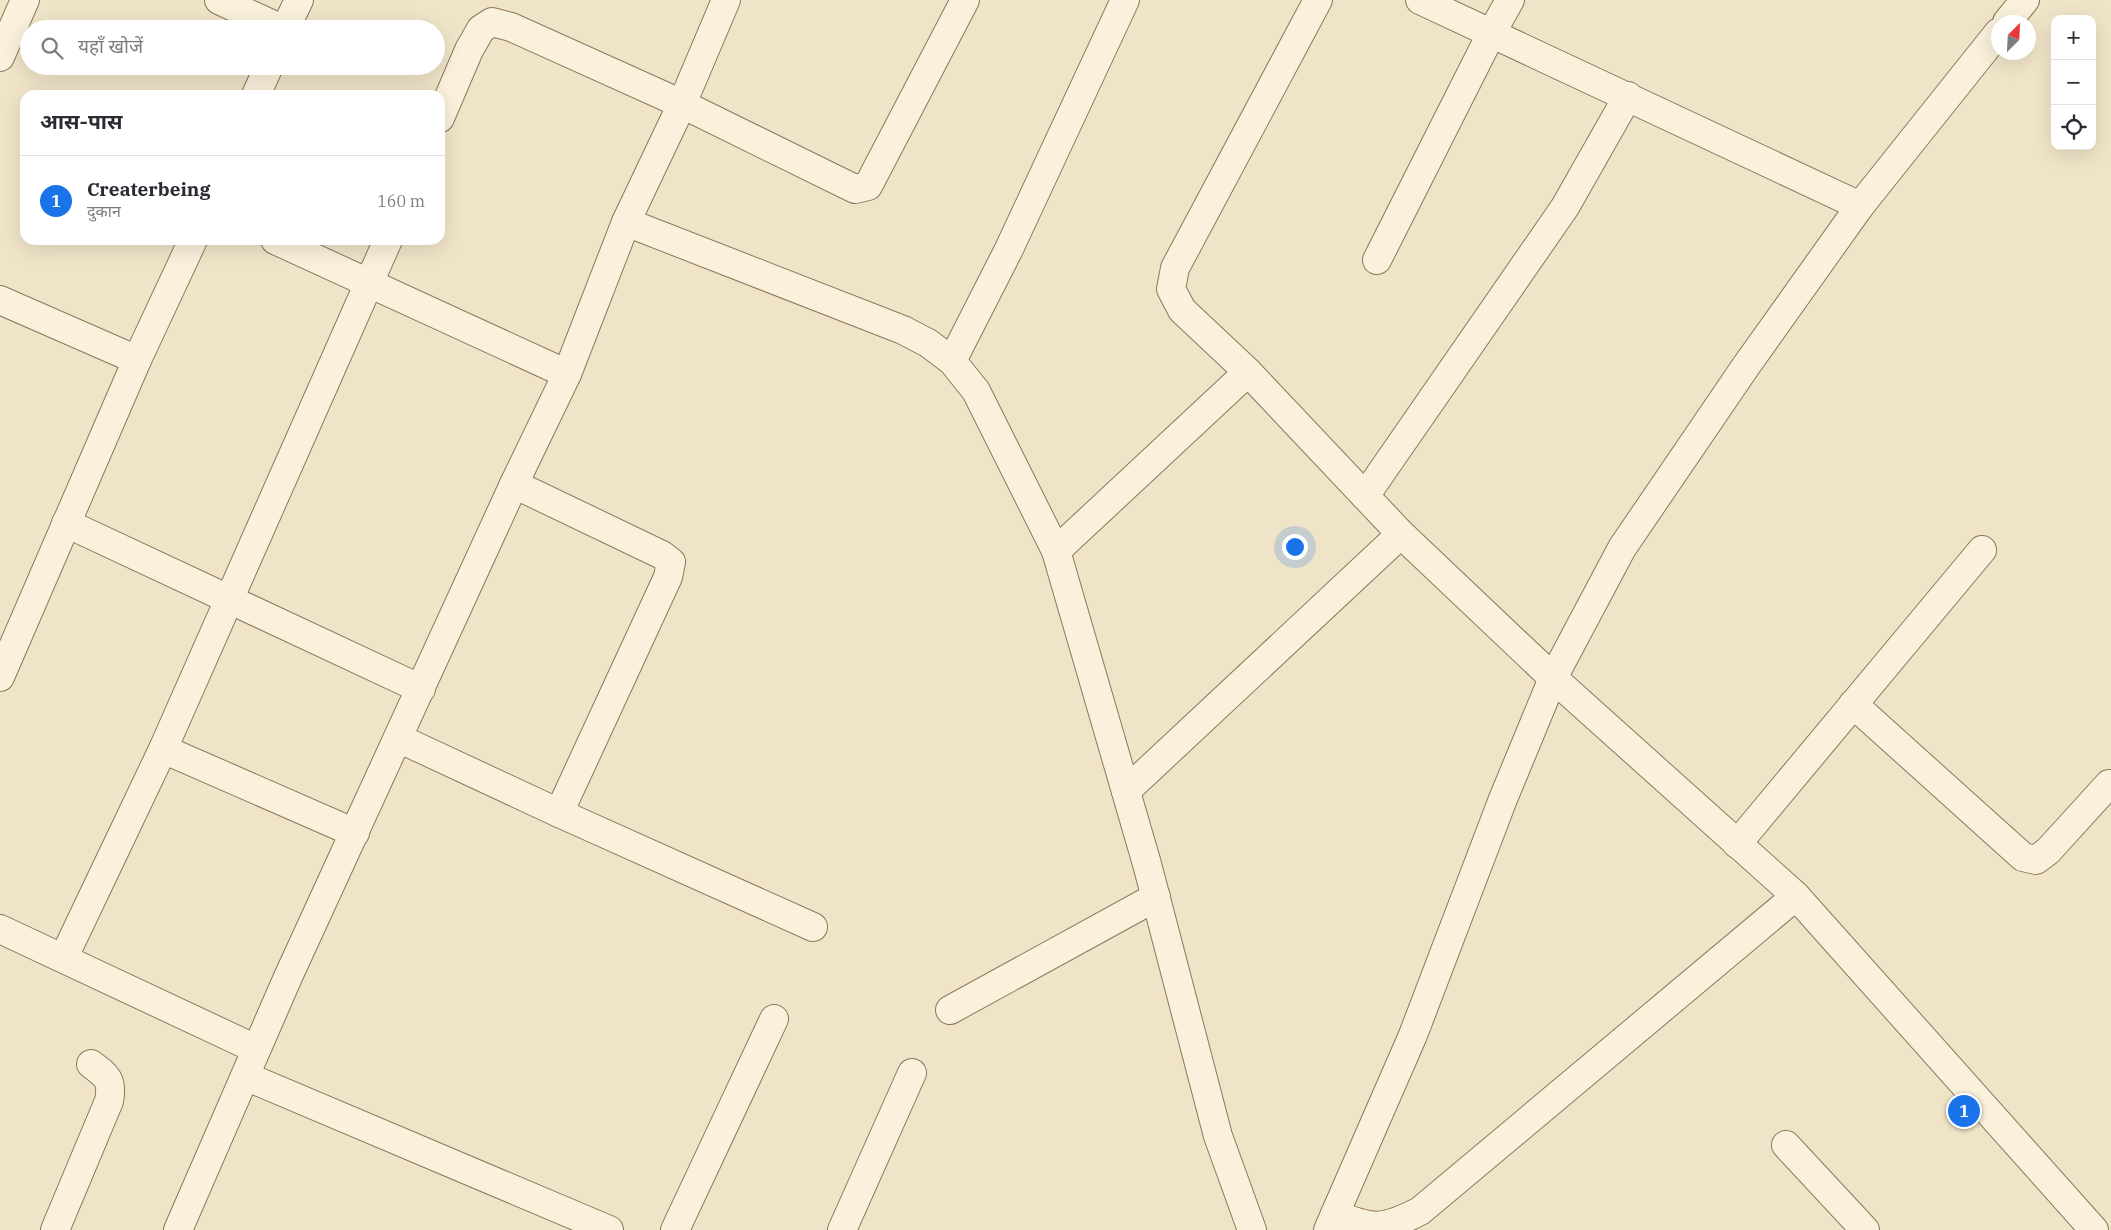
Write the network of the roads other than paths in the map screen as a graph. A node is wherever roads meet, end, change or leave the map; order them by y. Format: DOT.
graph roads {
  1 [pos="25,0"];
  2 [pos="219,0"];
  3 [pos="299,0"];
  4 [pos="726,0"];
  5 [pos="965,0"];
  6 [pos="1125,0"];
  7 [pos="1318,0"];
  8 [pos="1420,0"];
  9 [pos="1510,0"];
  10 [pos="2025,0"];
  11 [pos="2013,15"];
  12 [pos="264,20"];
  13 [pos="289,20"];
  14 [pos="1491,34"];
  15 [pos="1991,42"];
  16 [pos="0,57"];
  17 [pos="265,75"];
  18 [pos="258,90"];
  19 [pos="1628,96"];
  20 [pos="682,104"];
  21 [pos="445,106"];
  22 [pos="1860,206"];
  23 [pos="626,222"];
  24 [pos="191,245"];
  25 [pos="286,245"];
  26 [pos="386,245"];
  27 [pos="1377,260"];
  28 [pos="369,282"];
  29 [pos="0,300"];
  30 [pos="137,360"];
  31 [pos="952,361"];
  32 [pos="1248,372"];
  33 [pos="567,374"];
  34 [pos="514,484"];
  35 [pos="1365,496"];
  36 [pos="66,523"];
  37 [pos="1401,534"];
  38 [pos="1982,550"];
  39 [pos="1056,552"];
  40 [pos="229,598"];
  41 [pos="0,677"];
  42 [pos="1553,678"];
  43 [pos="421,689"];
  44 [pos="1853,704"];
  45 [pos="398,738"];
  46 [pos="163,749"];
  47 [pos="2109,784"];
  48 [pos="1126,791"];
  49 [pos="559,813"];
  50 [pos="355,833"];
  51 [pos="1737,844"];
  52 [pos="1796,896"];
  53 [pos="1156,897"];
  54 [pos="813,927"];
  55 [pos="0,929"];
  56 [pos="64,957"];
  57 [pos="950,1010"];
  58 [pos="774,1020"];
  59 [pos="256,1049"];
  60 [pos="91,1064"];
  61 [pos="912,1073"];
  62 [pos="244,1076"];
  63 [pos="1786,1145"];
  64 [pos="1332,1222"];
  65 [pos="55,1230"];
  66 [pos="178,1230"];
  67 [pos="609,1230"];
  68 [pos="675,1230"];
  69 [pos="842,1230"];
  70 [pos="1252,1230"];
  71 [pos="1865,1230"];
  72 [pos="2094,1230"];
  1 -- 16 [label="street"];
  2 -- 12 [label="street"];
  3 -- 13 [label="street"];
  4 -- 20 [label="street"];
  5 -- 20 [label="street"];
  6 -- 31 [label="street"];
  7 -- 32 [label="street"];
  8 -- 14 [label="street"];
  9 -- 14 [label="street"];
  10 -- 11 [label="street"];
  14 -- 19 [label="street"];
  14 -- 27 [label="street"];
  15 -- 22 [label="street"];
  17 -- 18 [label="street"];
  19 -- 22 [label="street"];
  19 -- 35 [label="street"];
  20 -- 21 [label="street"];
  20 -- 23 [label="street"];
  22 -- 42 [label="street"];
  23 -- 31 [label="street"];
  23 -- 33 [label="street"];
  24 -- 30 [label="street"];
  25 -- 28 [label="street"];
  26 -- 28 [label="street"];
  28 -- 33 [label="street"];
  28 -- 40 [label="street"];
  29 -- 30 [label="street"];
  30 -- 36 [label="street"];
  31 -- 39 [label="street"];
  32 -- 35 [label="street"];
  32 -- 39 [label="street"];
  33 -- 34 [label="street"];
  34 -- 43 [label="street"];
  34 -- 49 [label="street"];
  35 -- 37 [label="street"];
  36 -- 40 [label="street"];
  36 -- 41 [label="street"];
  37 -- 42 [label="street"];
  37 -- 48 [label="street"];
  38 -- 44 [label="street"];
  39 -- 48 [label="street"];
  40 -- 43 [label="street"];
  40 -- 46 [label="street"];
  42 -- 51 [label="street"];
  42 -- 64 [label="street"];
  43 -- 45 [label="street"];
  44 -- 47 [label="street"];
  44 -- 51 [label="street"];
  45 -- 49 [label="street"];
  45 -- 50 [label="street"];
  46 -- 50 [label="street"];
  46 -- 56 [label="street"];
  48 -- 53 [label="street"];
  49 -- 54 [label="street"];
  50 -- 59 [label="street"];
  51 -- 52 [label="street"];
  52 -- 64 [label="street"];
  52 -- 72 [label="street"];
  53 -- 57 [label="street"];
  53 -- 70 [label="street"];
  55 -- 56 [label="street"];
  56 -- 59 [label="street"];
  58 -- 68 [label="street"];
  59 -- 62 [label="street"];
  60 -- 65 [label="street"];
  61 -- 69 [label="street"];
  62 -- 66 [label="street"];
  62 -- 67 [label="street"];
  63 -- 71 [label="street"];
}
